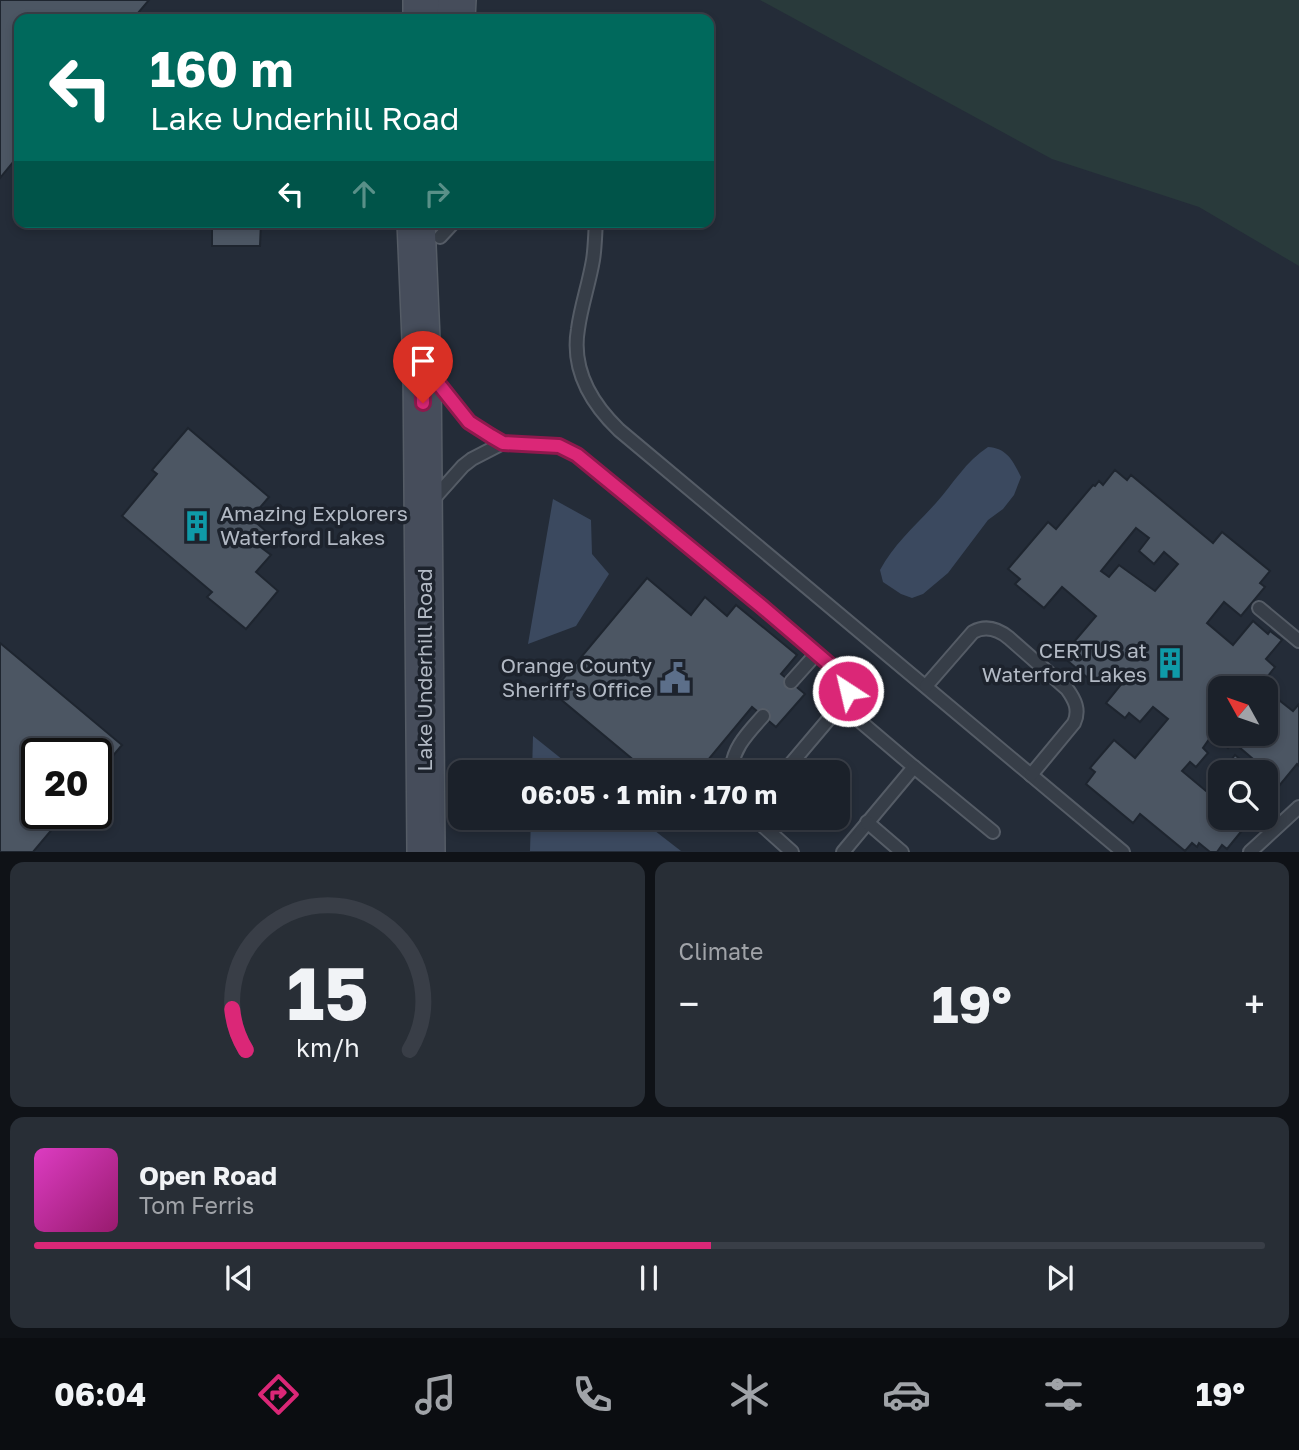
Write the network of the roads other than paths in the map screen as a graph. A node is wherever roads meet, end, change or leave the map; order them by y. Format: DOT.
graph roads {
  1 [pos="438,228"];
  2 [pos="596,228"];
  3 [pos="422,363"];
  4 [pos="503,443"];
  5 [pos="424,512"];
  6 [pos="1259,608"];
  7 [pos="1299,641"];
  8 [pos="816,654"];
  9 [pos="791,682"];
  10 [pos="926,686"];
  11 [pos="841,705"];
  12 [pos="763,716"];
  13 [pos="733,760"];
  14 [pos="794,760"];
  15 [pos="914,767"];
  16 [pos="1031,775"];
  17 [pos="1299,807"];
  18 [pos="867,822"];
  19 [pos="767,830"];
  20 [pos="993,832"];
  21 [pos="426,852"];
  22 [pos="792,852"];
  23 [pos="842,852"];
  24 [pos="902,852"];
  25 [pos="1123,852"];
  26 [pos="1250,852"];
  1 -- 3 [label="street, Lake Underhill Road"];
  2 -- 10 [label="lane"];
  3 -- 4 [label="lane"];
  3 -- 5 [label="street, Lake Underhill Road"];
  4 -- 5 [label="lane"];
  4 -- 8 [label="lane"];
  5 -- 21 [label="street, Lake Underhill Road"];
  6 -- 7 [label="lane"];
  8 -- 9 [label="lane"];
  8 -- 11 [label="lane"];
  10 -- 16 [label="lane"];
  10 -- 16 [label="lane"];
  11 -- 14 [label="lane"];
  11 -- 15 [label="lane"];
  12 -- 13 [label="lane"];
  15 -- 18 [label="lane"];
  15 -- 20 [label="lane"];
  16 -- 25 [label="lane"];
  17 -- 26 [label="lane"];
  18 -- 23 [label="lane"];
  18 -- 24 [label="lane"];
  19 -- 22 [label="lane"];
}
